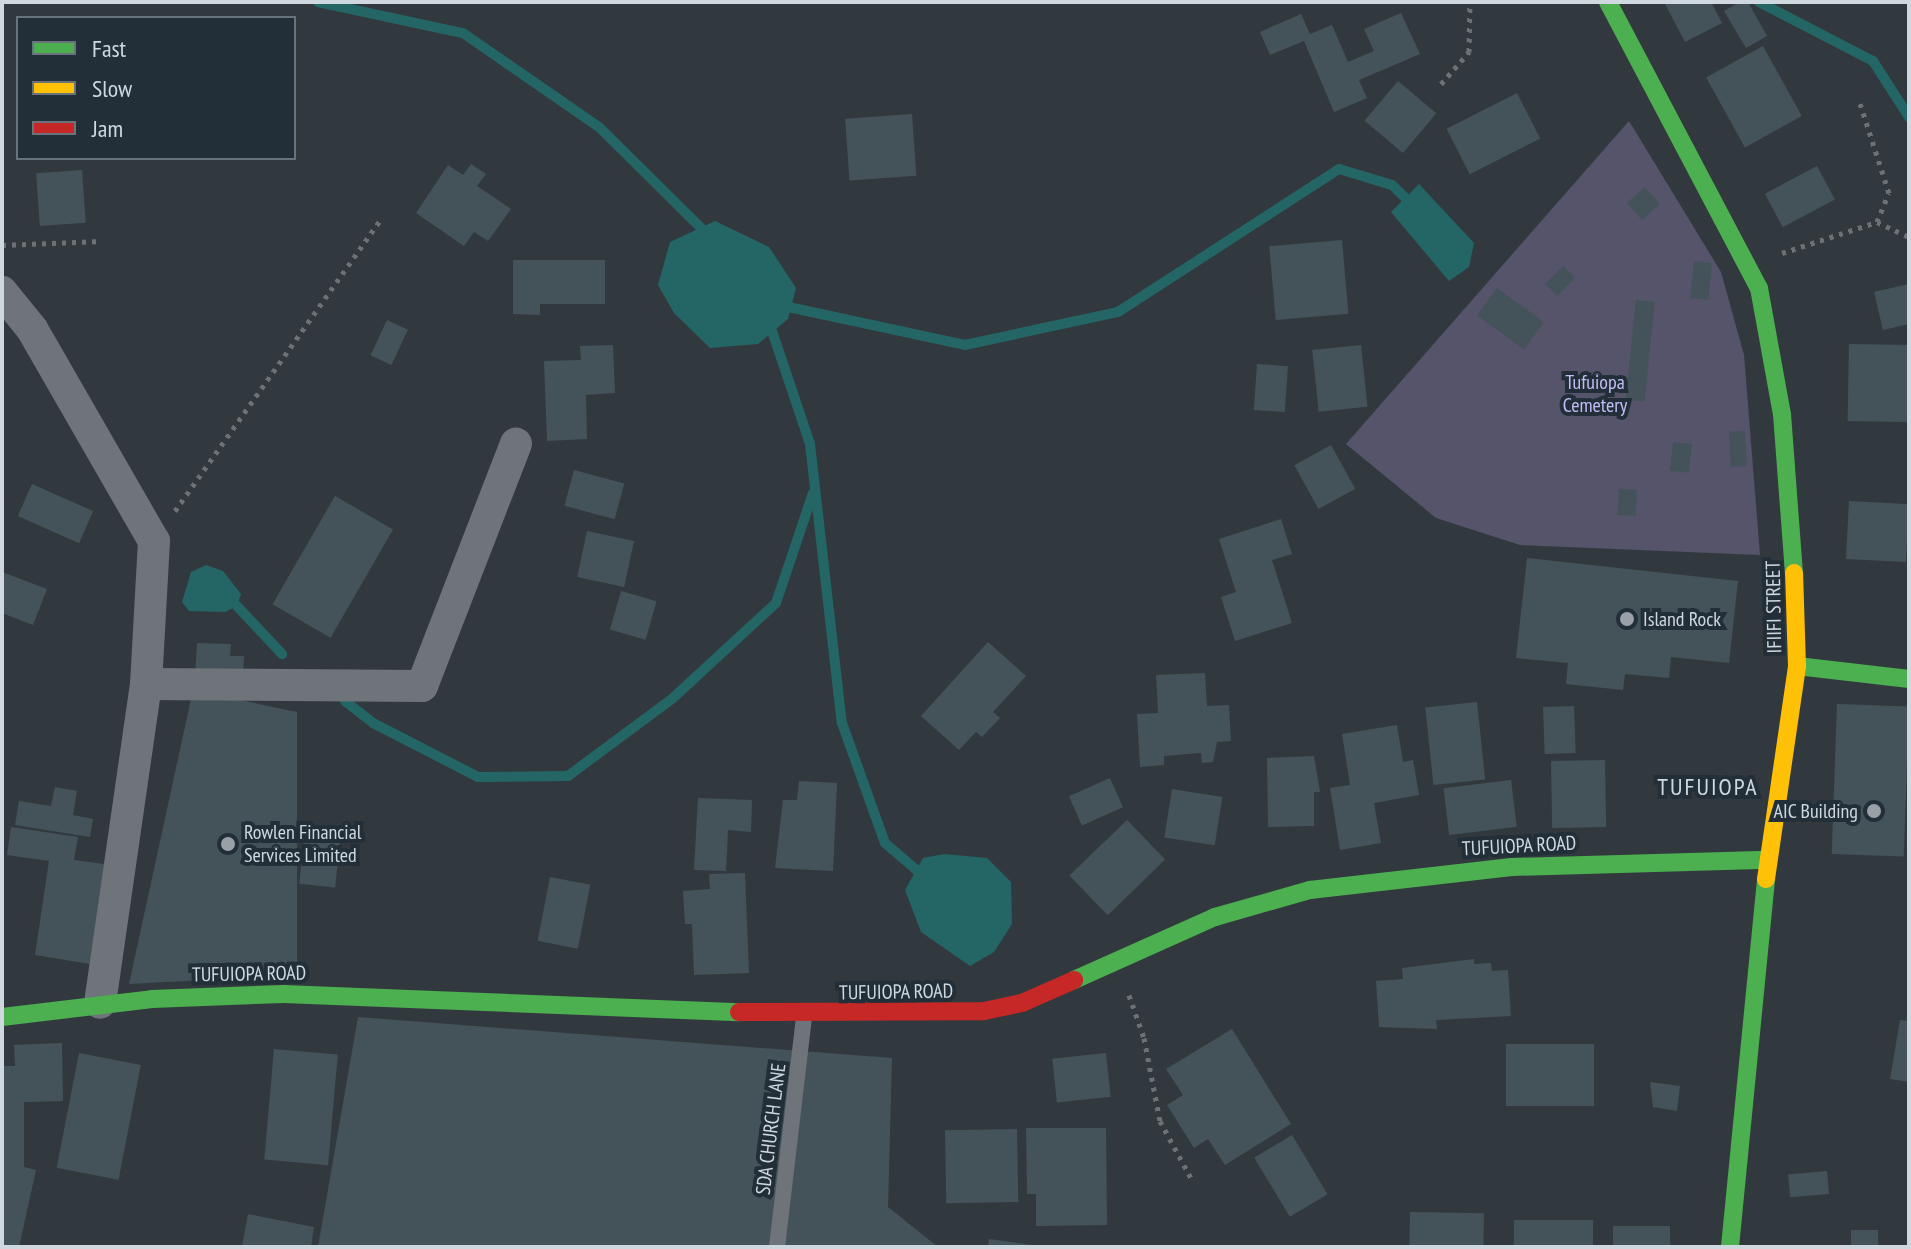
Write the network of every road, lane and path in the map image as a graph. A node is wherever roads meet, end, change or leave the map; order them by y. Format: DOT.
graph roads {
  1 [pos="1470,2"];
  2 [pos="1608,2"];
  3 [pos="1441,84"];
  4 [pos="1859,100"];
  5 [pos="381,219"];
  6 [pos="1877,222"];
  7 [pos="1909,237"];
  8 [pos="102,241"];
  9 [pos="2,245"];
  10 [pos="1748,265"];
  11 [pos="2,292"];
  12 [pos="516,444"];
  13 [pos="154,541"];
  14 [pos="1797,666"];
  15 [pos="1909,679"];
  16 [pos="146,684"];
  17 [pos="1768,860"];
  18 [pos="1117,962"];
  19 [pos="100,1003"];
  20 [pos="805,1015"];
  21 [pos="2,1017"];
  22 [pos="1191,1178"];
  23 [pos="777,1247"];
  24 [pos="1730,1247"];
  1 -- 3 [label="path"];
  2 -- 10 [label="main road, IFIIFI STREET"];
  4 -- 6 [label="path"];
  5 -- 13 [label="path"];
  6 -- 7 [label="path"];
  6 -- 10 [label="path"];
  8 -- 9 [label="path"];
  10 -- 14 [label="main road, IFIIFI STREET"];
  11 -- 13 [label="street"];
  12 -- 16 [label="street"];
  13 -- 16 [label="street"];
  14 -- 15 [label="main road"];
  14 -- 17 [label="main road, IFIIFI STREET"];
  16 -- 19 [label="street"];
  17 -- 18 [label="main road, TUFUIOPA ROAD"];
  17 -- 24 [label="main road, IFIIFI STREET"];
  18 -- 20 [label="main road, TUFUIOPA ROAD"];
  18 -- 22 [label="path"];
  19 -- 20 [label="main road, TUFUIOPA ROAD"];
  19 -- 21 [label="main road, TUFUIOPA ROAD"];
  20 -- 23 [label="lane, SDA CHURCH LANE"];
}
